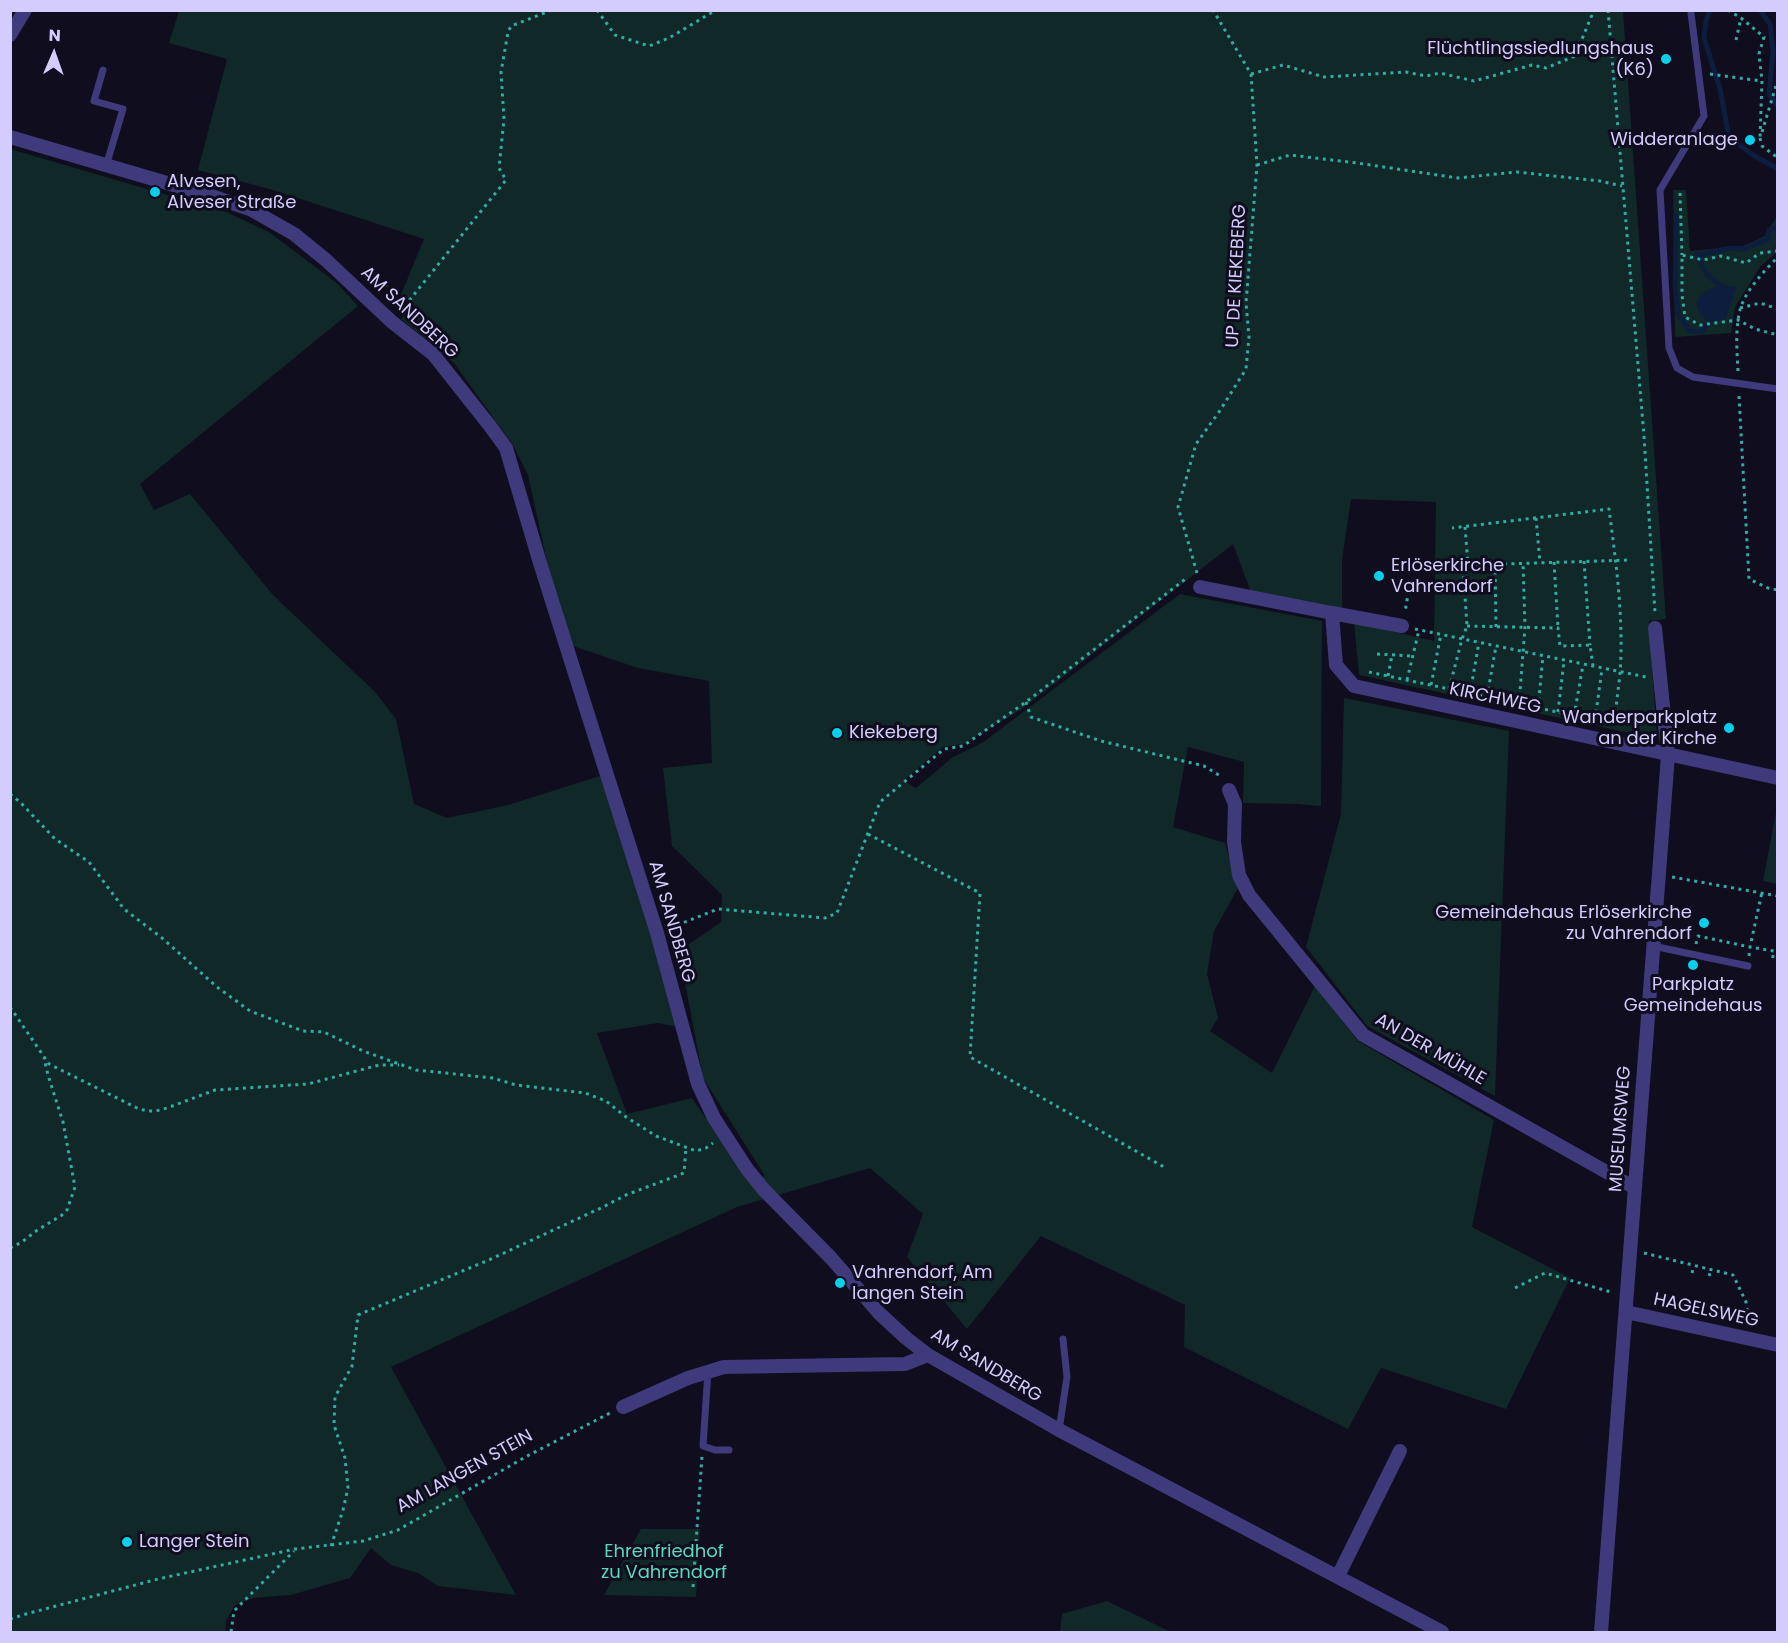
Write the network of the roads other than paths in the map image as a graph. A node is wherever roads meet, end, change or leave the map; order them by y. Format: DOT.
graph roads {
  1 [pos="25,10"];
  2 [pos="1691,14"];
  3 [pos="10,35"];
  4 [pos="103,70"];
  5 [pos="10,137"];
  6 [pos="106,166"];
  7 [pos="1778,389"];
  8 [pos="1200,587"];
  9 [pos="1332,613"];
  10 [pos="1402,626"];
  11 [pos="1655,628"];
  12 [pos="1668,755"];
  13 [pos="1778,778"];
  14 [pos="1229,790"];
  15 [pos="1653,946"];
  16 [pos="1748,966"];
  17 [pos="1635,1188"];
  18 [pos="1626,1312"];
  19 [pos="1063,1339"];
  20 [pos="1778,1345"];
  21 [pos="928,1355"];
  22 [pos="708,1371"];
  23 [pos="623,1407"];
  24 [pos="1059,1430"];
  25 [pos="729,1450"];
  26 [pos="1400,1451"];
  27 [pos="1338,1576"];
  28 [pos="1442,1632"];
  29 [pos="1600,1632"];
  1 -- 3 [label="street"];
  2 -- 7 [label="lane"];
  4 -- 6 [label="lane"];
  5 -- 6 [label="street, AM SANDBERG"];
  6 -- 21 [label="street, AM SANDBERG"];
  8 -- 9 [label="street"];
  9 -- 10 [label="street"];
  9 -- 12 [label="street, KIRCHWEG"];
  11 -- 12 [label="street, MUSEUMSWEG"];
  12 -- 13 [label="street, KIRCHWEG"];
  12 -- 15 [label="street, MUSEUMSWEG"];
  14 -- 17 [label="street, AN DER MÜHLE"];
  15 -- 16 [label="lane"];
  15 -- 17 [label="street, MUSEUMSWEG"];
  17 -- 18 [label="street, MUSEUMSWEG"];
  18 -- 20 [label="street, HAGELSWEG"];
  18 -- 29 [label="street, MUSEUMSWEG"];
  19 -- 24 [label="lane"];
  21 -- 22 [label="street"];
  21 -- 24 [label="street, AM SANDBERG"];
  22 -- 23 [label="street"];
  22 -- 25 [label="lane"];
  24 -- 27 [label="street, AM SANDBERG"];
  26 -- 27 [label="street"];
  27 -- 28 [label="street, AM SANDBERG"];
}
